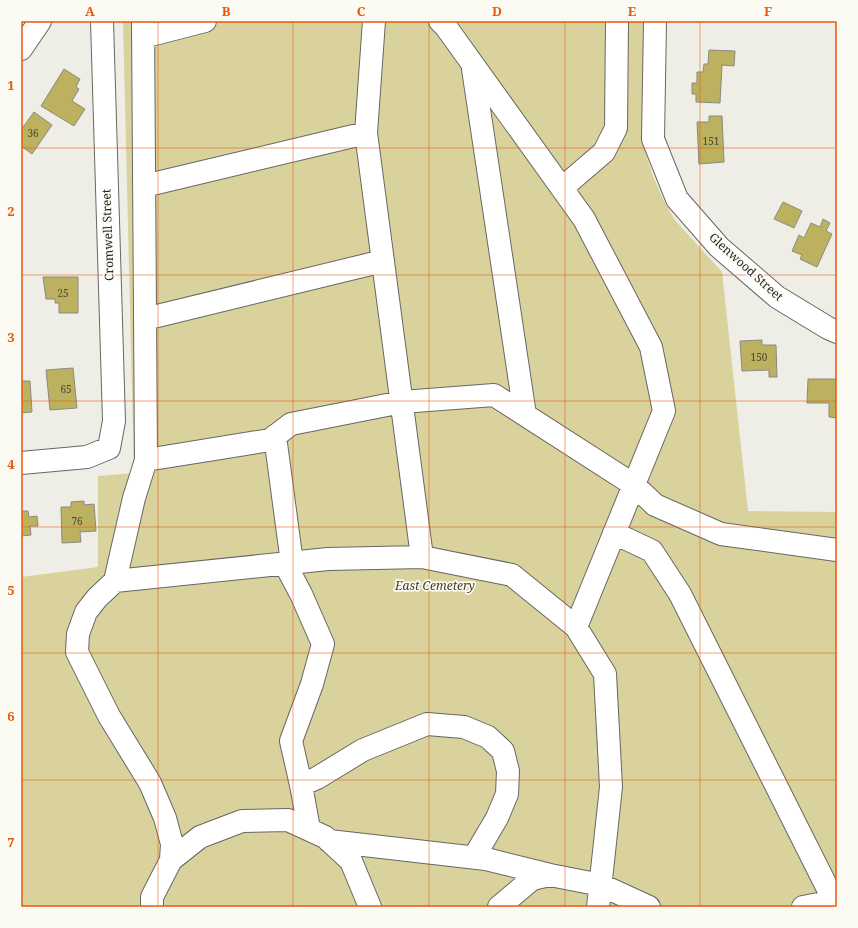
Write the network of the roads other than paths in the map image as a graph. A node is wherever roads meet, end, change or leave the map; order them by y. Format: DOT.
graph roads {
  1 [pos="40,21"];
  2 [pos="102,21"];
  3 [pos="205,21"];
  4 [pos="374,21"];
  5 [pos="617,21"];
  6 [pos="655,21"];
  7 [pos="444,23"];
  8 [pos="143,29"];
  9 [pos="21,49"];
  10 [pos="472,64"];
  11 [pos="366,133"];
  12 [pos="144,186"];
  13 [pos="562,188"];
  14 [pos="383,261"];
  15 [pos="145,319"];
  16 [pos="837,332"];
  17 [pos="402,402"];
  18 [pos="526,415"];
  19 [pos="275,436"];
  20 [pos="146,460"];
  21 [pos="21,462"];
  22 [pos="634,485"];
  23 [pos="614,533"];
  24 [pos="837,550"];
  25 [pos="422,557"];
  26 [pos="288,563"];
  27 [pos="115,581"];
  28 [pos="576,627"];
  29 [pos="301,785"];
  30 [pos="309,830"];
  31 [pos="329,841"];
  32 [pos="474,857"];
  33 [pos="171,860"];
  34 [pos="550,875"];
  35 [pos="601,886"];
  36 [pos="835,904"];
  37 [pos="152,907"];
  38 [pos="370,907"];
  39 [pos="499,907"];
  40 [pos="598,907"];
  41 [pos="649,907"];
  42 [pos="803,907"];
  1 -- 9 [label="street"];
  2 -- 21 [label="street, Cromwell Street"];
  3 -- 8 [label="street"];
  4 -- 11 [label="street"];
  5 -- 13 [label="street"];
  6 -- 16 [label="street, Glenwood Street"];
  7 -- 10 [label="street"];
  8 -- 12 [label="street"];
  10 -- 13 [label="street"];
  10 -- 18 [label="street"];
  11 -- 12 [label="street"];
  11 -- 14 [label="street"];
  12 -- 15 [label="street"];
  13 -- 22 [label="street"];
  14 -- 15 [label="street"];
  14 -- 17 [label="street"];
  15 -- 20 [label="street"];
  17 -- 18 [label="street"];
  17 -- 19 [label="street"];
  17 -- 25 [label="street"];
  18 -- 22 [label="street"];
  19 -- 20 [label="street"];
  19 -- 26 [label="street"];
  20 -- 27 [label="street"];
  22 -- 23 [label="street"];
  22 -- 24 [label="street"];
  23 -- 28 [label="street"];
  23 -- 36 [label="street"];
  25 -- 26 [label="street"];
  25 -- 28 [label="street"];
  26 -- 27 [label="street"];
  26 -- 29 [label="street"];
  27 -- 33 [label="street"];
  28 -- 35 [label="street"];
  29 -- 30 [label="street"];
  29 -- 32 [label="street"];
  30 -- 31 [label="street"];
  30 -- 33 [label="street"];
  31 -- 32 [label="street"];
  31 -- 38 [label="street"];
  32 -- 34 [label="street"];
  33 -- 37 [label="street"];
  34 -- 35 [label="street"];
  34 -- 39 [label="street"];
  35 -- 40 [label="street"];
  35 -- 41 [label="street"];
  36 -- 42 [label="street"];
}
